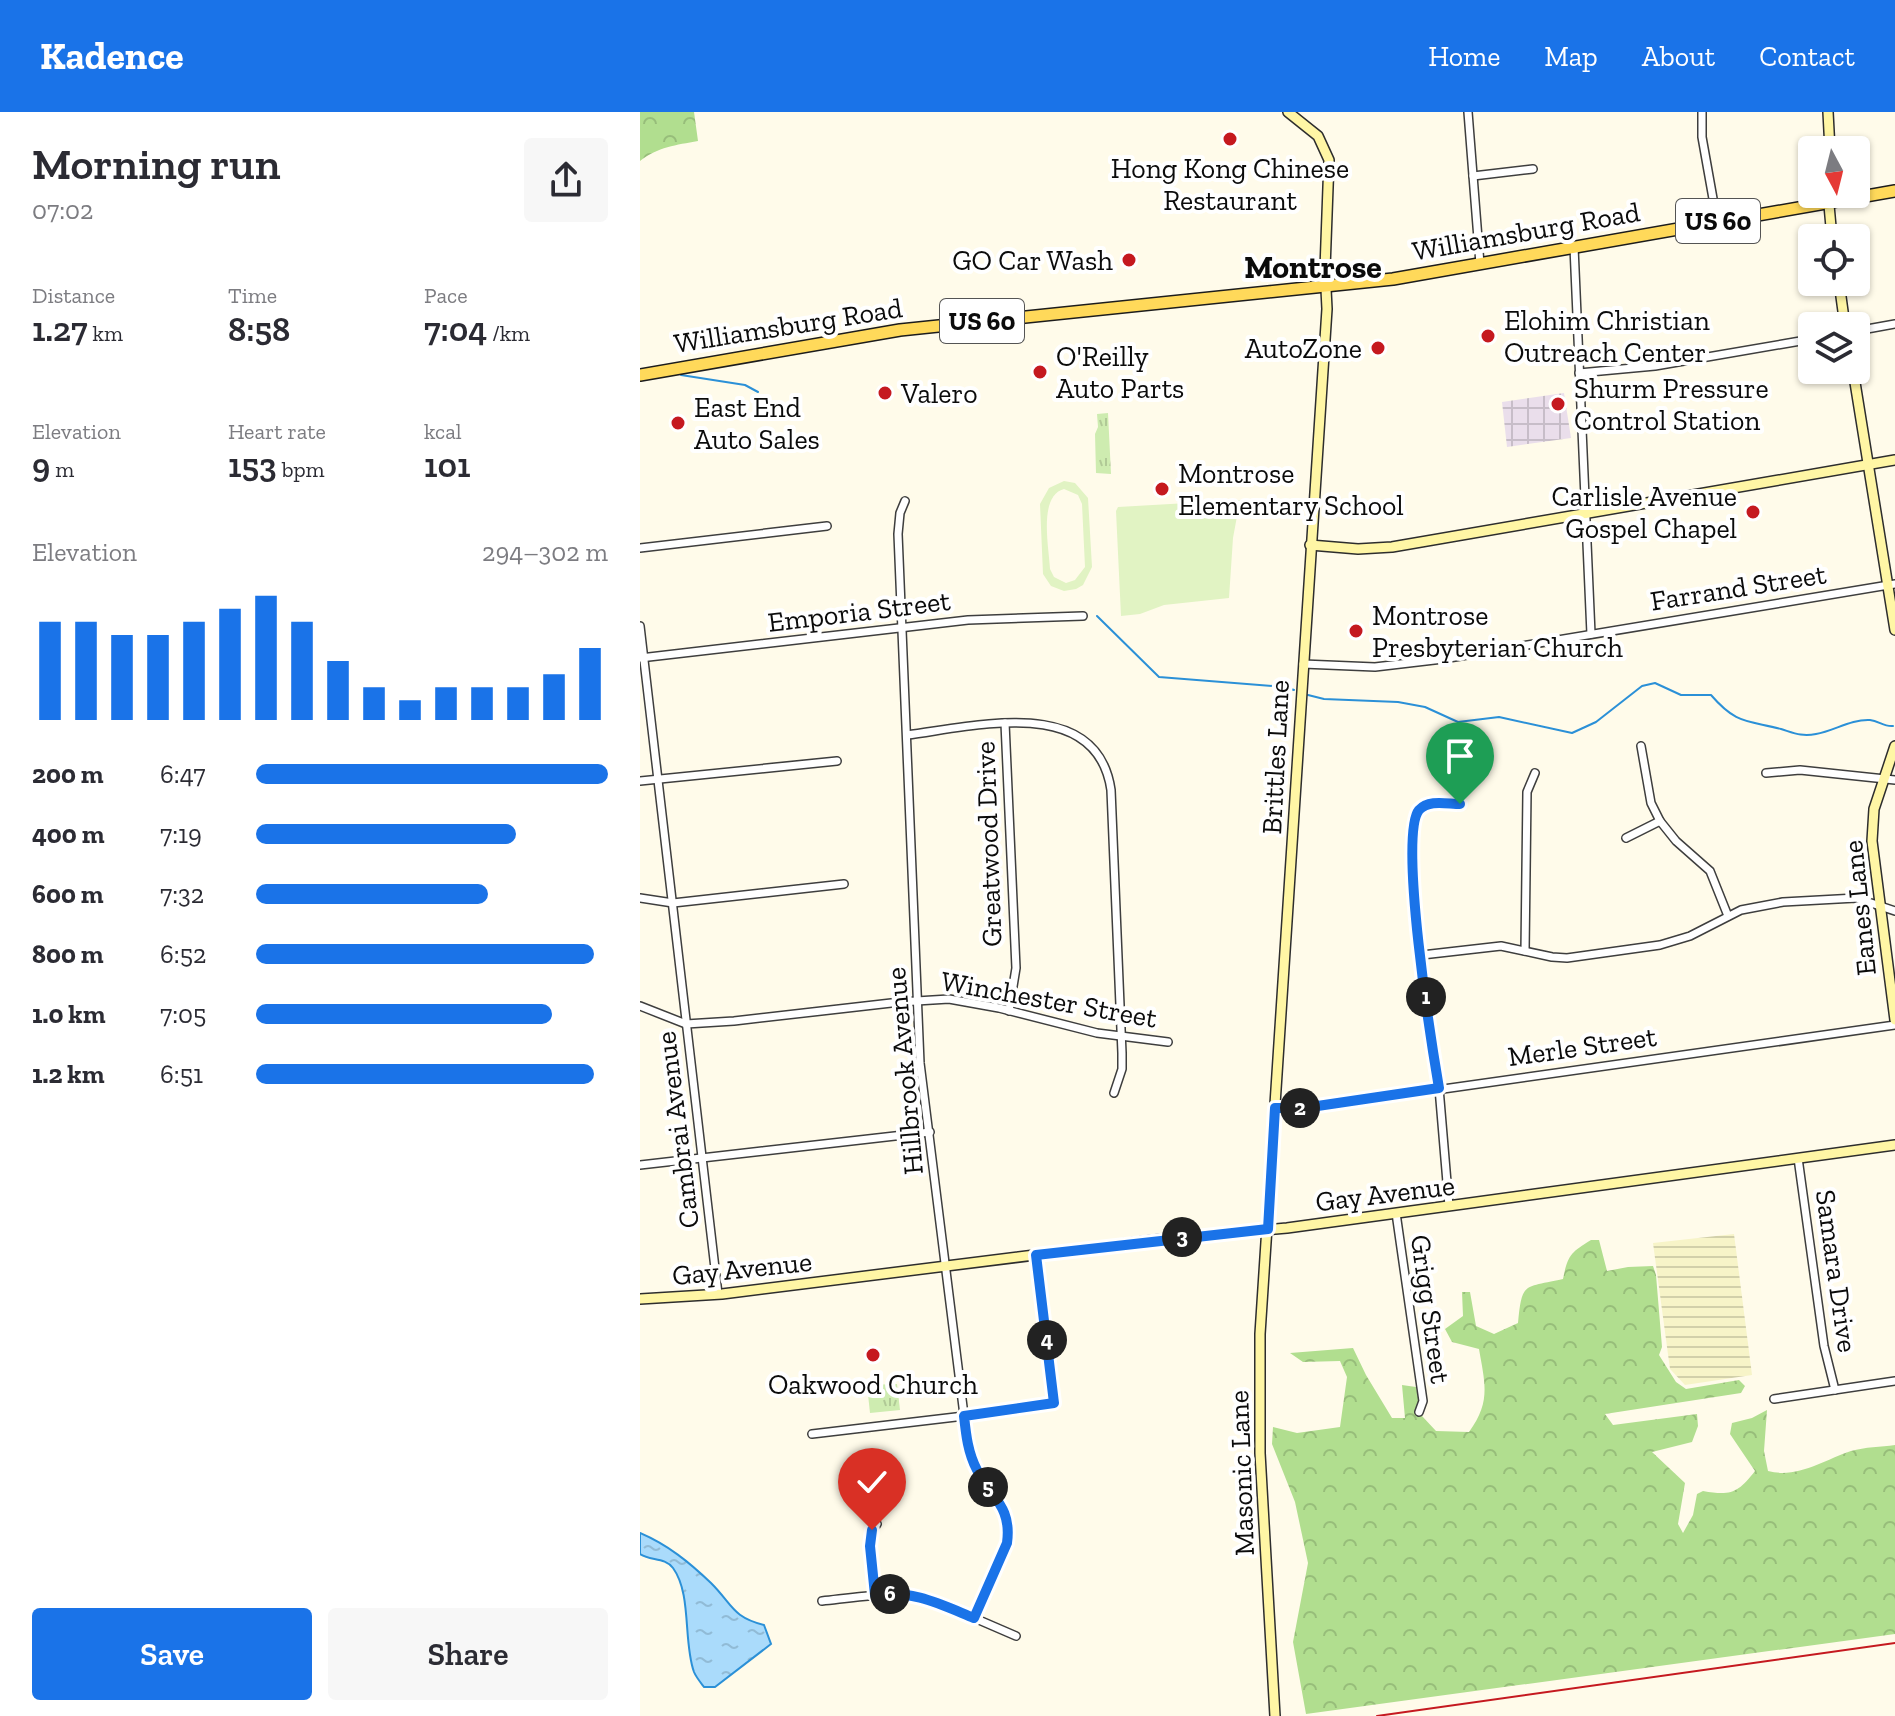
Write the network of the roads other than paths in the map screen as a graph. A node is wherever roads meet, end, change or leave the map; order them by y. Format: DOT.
graph roads {
  1 [pos="1288,112"];
  2 [pos="1468,112"];
  3 [pos="1702,112"];
  4 [pos="1828,112"];
  5 [pos="1829,136"];
  6 [pos="1533,169"];
  7 [pos="1473,176"];
  8 [pos="1895,191"];
  9 [pos="1870,194"];
  10 [pos="1798,204"];
  11 [pos="1717,221"];
  12 [pos="1574,247"];
  13 [pos="1480,264"];
  14 [pos="1326,287"];
  15 [pos="1895,324"];
  16 [pos="1870,328"];
  17 [pos="1798,341"];
  18 [pos="1579,373"];
  19 [pos="640,375"];
  20 [pos="1855,384"];
  21 [pos="1895,460"];
  22 [pos="1868,465"];
  23 [pos="905,501"];
  24 [pos="1585,513"];
  25 [pos="827,526"];
  26 [pos="1310,545"];
  27 [pos="640,548"];
  28 [pos="1891,584"];
  29 [pos="1083,616"];
  30 [pos="640,626"];
  31 [pos="902,628"];
  32 [pos="1895,630"];
  33 [pos="1591,634"];
  34 [pos="642,658"];
  35 [pos="1303,664"];
  36 [pos="1005,723"];
  37 [pos="907,735"];
  38 [pos="1641,746"];
  39 [pos="1895,746"];
  40 [pos="837,761"];
  41 [pos="1535,773"];
  42 [pos="1766,773"];
  43 [pos="1890,779"];
  44 [pos="658,780"];
  45 [pos="640,781"];
  46 [pos="1460,804"];
  47 [pos="1660,821"];
  48 [pos="1626,838"];
  49 [pos="844,884"];
  50 [pos="640,898"];
  51 [pos="673,903"];
  52 [pos="1878,904"];
  53 [pos="1895,911"];
  54 [pos="1728,916"];
  55 [pos="1525,951"];
  56 [pos="1422,955"];
  57 [pos="917,1000"];
  58 [pos="640,1006"];
  59 [pos="1009,1011"];
  60 [pos="1895,1022"];
  61 [pos="686,1024"];
  62 [pos="1121,1037"];
  63 [pos="1168,1042"];
  64 [pos="1439,1088"];
  65 [pos="1114,1093"];
  66 [pos="1275,1108"];
  67 [pos="930,1132"];
  68 [pos="1895,1145"];
  69 [pos="702,1158"];
  70 [pos="1798,1158"];
  71 [pos="640,1165"];
  72 [pos="1449,1206"];
  73 [pos="1396,1213"];
  74 [pos="1268,1229"];
  75 [pos="1036,1255"];
  76 [pos="945,1266"];
  77 [pos="718,1294"];
  78 [pos="640,1299"];
  79 [pos="1895,1381"];
  80 [pos="1835,1390"];
  81 [pos="1774,1399"];
  82 [pos="1419,1412"];
  83 [pos="964,1416"];
  84 [pos="812,1434"];
  85 [pos="877,1524"];
  86 [pos="875,1595"];
  87 [pos="822,1601"];
  88 [pos="974,1618"];
  89 [pos="1016,1636"];
  90 [pos="1275,1716"];
  1 -- 14 [label="street, Brittles Lane"];
  2 -- 7 [label="street"];
  3 -- 11 [label="street"];
  4 -- 5 [label="street"];
  6 -- 7 [label="street"];
  7 -- 13 [label="street"];
  8 -- 9 [label="main road, Williamsburg Road / US 60"];
  10 -- 11 [label="main road, Williamsburg Road / US 60"];
  11 -- 12 [label="main road, Williamsburg Road / US 60"];
  12 -- 13 [label="main road, Williamsburg Road / US 60"];
  12 -- 18 [label="street"];
  13 -- 14 [label="main road, Williamsburg Road / US 60"];
  14 -- 19 [label="main road, Williamsburg Road / US 60"];
  14 -- 26 [label="street, Brittles Lane"];
  15 -- 16 [label="street"];
  17 -- 18 [label="street"];
  18 -- 24 [label="street"];
  20 -- 22 [label="street"];
  21 -- 22 [label="street"];
  22 -- 24 [label="street"];
  22 -- 28 [label="street"];
  23 -- 31 [label="street, Hillbrook Avenue"];
  24 -- 26 [label="street"];
  24 -- 33 [label="street"];
  25 -- 27 [label="street"];
  26 -- 35 [label="street, Brittles Lane"];
  28 -- 32 [label="street"];
  28 -- 33 [label="street, Farrand Street"];
  29 -- 31 [label="street, Emporia Street"];
  30 -- 34 [label="street, Cambrai Avenue"];
  31 -- 34 [label="street, Emporia Street"];
  31 -- 37 [label="street, Hillbrook Avenue"];
  33 -- 35 [label="street, Farrand Street"];
  34 -- 44 [label="street, Cambrai Avenue"];
  35 -- 66 [label="street, Brittles Lane"];
  36 -- 37 [label="street"];
  36 -- 59 [label="street, Greatwood Drive"];
  36 -- 62 [label="street"];
  37 -- 57 [label="street, Hillbrook Avenue"];
  38 -- 47 [label="street"];
  39 -- 43 [label="street, Eanes Lane"];
  40 -- 44 [label="street"];
  41 -- 55 [label="street"];
  42 -- 43 [label="street"];
  43 -- 52 [label="street, Eanes Lane"];
  44 -- 45 [label="street"];
  44 -- 51 [label="street, Cambrai Avenue"];
  46 -- 56 [label="street"];
  47 -- 48 [label="street"];
  47 -- 54 [label="street"];
  49 -- 51 [label="street"];
  50 -- 51 [label="street"];
  51 -- 61 [label="street, Cambrai Avenue"];
  52 -- 53 [label="street"];
  52 -- 54 [label="street"];
  52 -- 60 [label="street, Eanes Lane"];
  54 -- 55 [label="street"];
  55 -- 56 [label="street"];
  56 -- 64 [label="street"];
  57 -- 59 [label="street, Winchester Street"];
  57 -- 61 [label="street, Winchester Street"];
  57 -- 67 [label="street, Hillbrook Avenue"];
  58 -- 61 [label="street, Winchester Street"];
  59 -- 62 [label="street, Winchester Street"];
  60 -- 64 [label="street, Merle Street"];
  61 -- 69 [label="street, Cambrai Avenue"];
  62 -- 63 [label="street, Winchester Street"];
  62 -- 65 [label="street"];
  64 -- 66 [label="street, Merle Street"];
  64 -- 72 [label="street"];
  66 -- 74 [label="street, Brittles Lane"];
  67 -- 69 [label="street"];
  67 -- 76 [label="street, Hillbrook Avenue"];
  68 -- 70 [label="street, Gay Avenue"];
  69 -- 71 [label="street"];
  69 -- 77 [label="street, Cambrai Avenue"];
  70 -- 72 [label="street, Gay Avenue"];
  70 -- 80 [label="street, Samara Drive"];
  72 -- 73 [label="street, Gay Avenue"];
  73 -- 74 [label="street, Gay Avenue"];
  73 -- 82 [label="street, Grigg Street"];
  74 -- 75 [label="street, Gay Avenue"];
  74 -- 90 [label="street, Masonic Lane"];
  75 -- 76 [label="street, Gay Avenue"];
  75 -- 83 [label="street"];
  76 -- 77 [label="street, Gay Avenue"];
  76 -- 83 [label="street, Hillbrook Avenue"];
  77 -- 78 [label="street, Gay Avenue"];
  79 -- 80 [label="street"];
  80 -- 81 [label="street"];
  83 -- 84 [label="street"];
  83 -- 88 [label="street, Hillbrook Avenue"];
  85 -- 86 [label="street"];
  86 -- 87 [label="street"];
  86 -- 88 [label="street"];
  88 -- 89 [label="street"];
}
